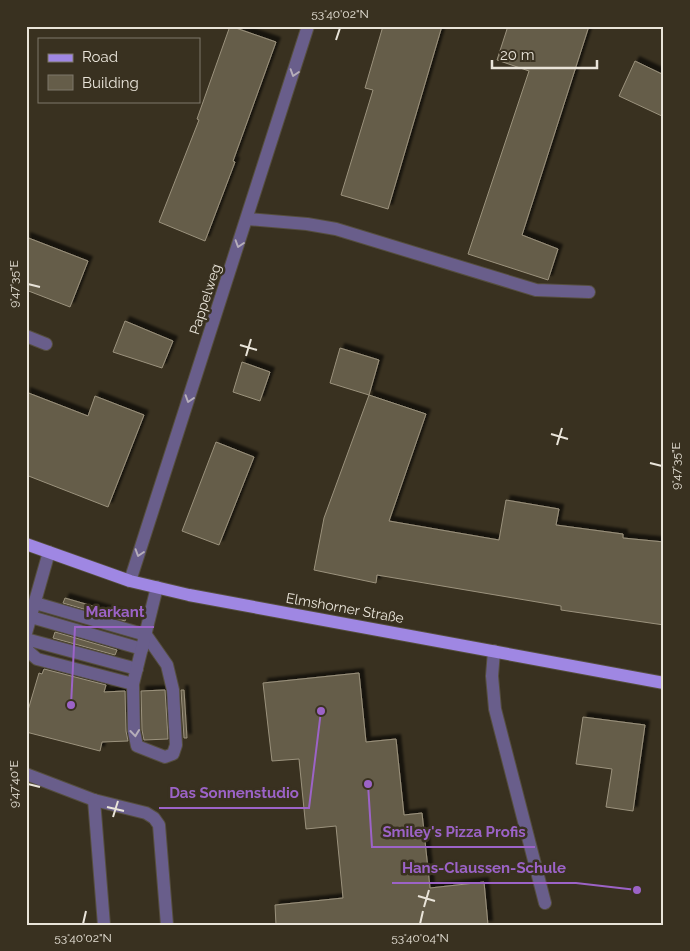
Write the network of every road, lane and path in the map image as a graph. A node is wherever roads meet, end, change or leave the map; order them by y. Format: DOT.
graph roads {
  1 [pos="308,26"];
  2 [pos="247,219"];
  3 [pos="589,292"];
  4 [pos="26,336"];
  5 [pos="46,344"];
  6 [pos="26,544"];
  7 [pos="49,552"];
  8 [pos="130,580"];
  9 [pos="158,587"];
  10 [pos="35,603"];
  11 [pos="30,618"];
  12 [pos="26,633"];
  13 [pos="146,635"];
  14 [pos="26,639"];
  15 [pos="26,646"];
  16 [pos="142,649"];
  17 [pos="494,651"];
  18 [pos="137,669"];
  19 [pos="664,683"];
  20 [pos="132,684"];
  21 [pos="26,774"];
  22 [pos="94,800"];
  23 [pos="546,903"];
  24 [pos="104,925"];
  25 [pos="167,925"];
  1 -- 2 [label="street, Pappelweg, one-way"];
  2 -- 3 [label="street"];
  2 -- 8 [label="street, Pappelweg, one-way"];
  4 -- 5 [label="street"];
  6 -- 7 [label="main road, Elmshorner Straße"];
  7 -- 8 [label="main road, Elmshorner Straße"];
  7 -- 10 [label="street"];
  8 -- 9 [label="main road, Elmshorner Straße"];
  9 -- 13 [label="street"];
  9 -- 17 [label="main road, Elmshorner Straße"];
  10 -- 11 [label="street"];
  10 -- 13 [label="street"];
  11 -- 12 [label="street"];
  11 -- 16 [label="street"];
  13 -- 16 [label="street"];
  20 -- 13 [label="street, one-way"];
  14 -- 18 [label="street"];
  15 -- 20 [label="street"];
  16 -- 18 [label="street"];
  17 -- 19 [label="main road, Elmshorner Straße"];
  17 -- 23 [label="street"];
  18 -- 20 [label="street"];
  21 -- 22 [label="street"];
  22 -- 24 [label="street"];
  22 -- 25 [label="street"];
}
